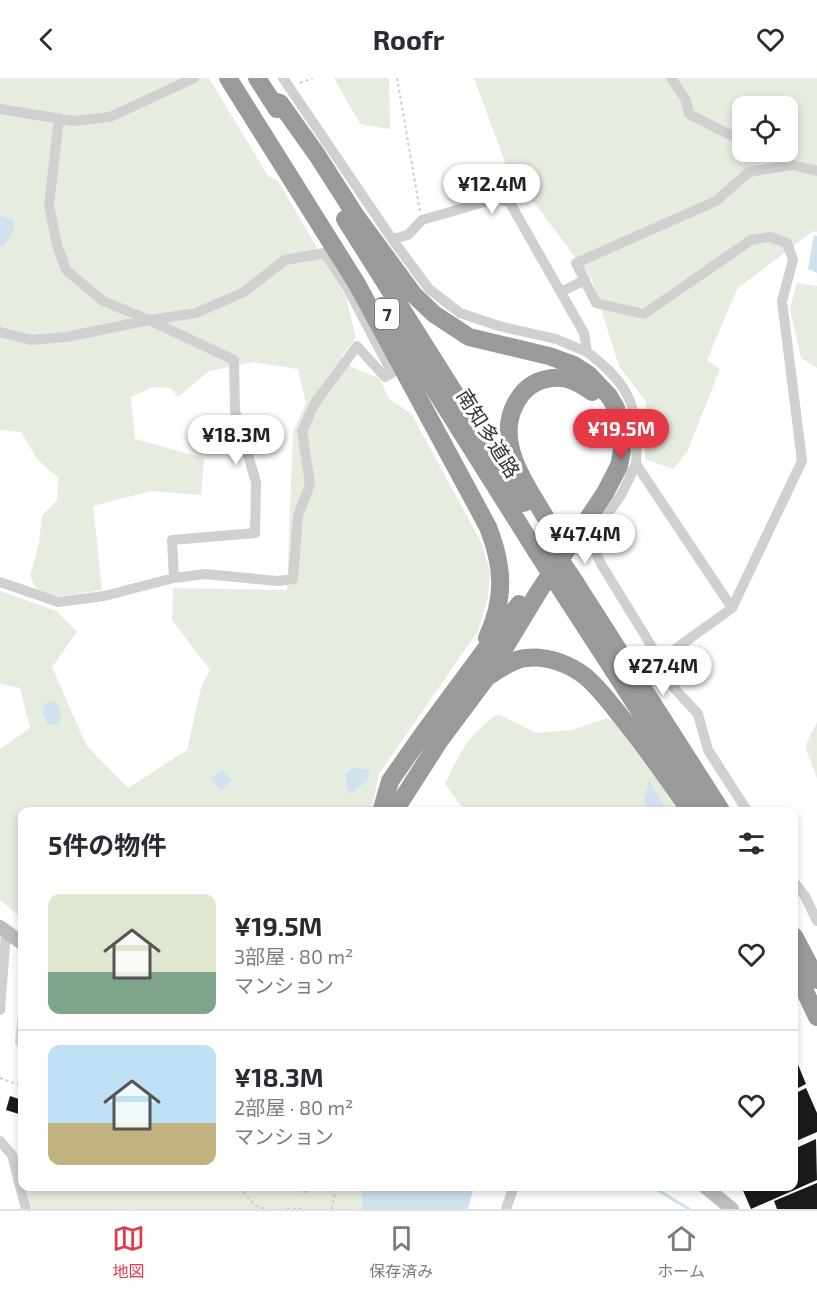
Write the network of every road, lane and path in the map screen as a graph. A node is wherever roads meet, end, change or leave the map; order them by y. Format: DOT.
graph roads {
  1 [pos="228,78"];
  2 [pos="237,78"];
  3 [pos="257,78"];
  4 [pos="313,78"];
  5 [pos="397,78"];
  6 [pos="671,78"];
  7 [pos="193,79"];
  8 [pos="286,82"];
  9 [pos="271,100"];
  10 [pos="0,109"];
  11 [pos="59,118"];
  12 [pos="732,136"];
  13 [pos="786,162"];
  14 [pos="792,165"];
  15 [pos="817,171"];
  16 [pos="422,219"];
  17 [pos="392,239"];
  18 [pos="585,280"];
  19 [pos="561,292"];
  20 [pos="149,320"];
  21 [pos="0,332"];
  22 [pos="587,352"];
  23 [pos="636,464"];
  24 [pos="544,538"];
  25 [pos="174,578"];
  26 [pos="0,582"];
  27 [pos="572,582"];
  28 [pos="732,608"];
  29 [pos="660,660"];
  30 [pos="475,661"];
  31 [pos="487,677"];
  32 [pos="382,807"];
  33 [pos="397,807"];
  34 [pos="687,807"];
  35 [pos="702,807"];
  36 [pos="719,807"];
  37 [pos="745,807"];
  38 [pos="798,888"];
  39 [pos="817,921"];
  40 [pos="3,930"];
  41 [pos="18,940"];
  42 [pos="798,944"];
  43 [pos="798,977"];
  44 [pos="817,980"];
  45 [pos="0,1010"];
  46 [pos="817,1017"];
  47 [pos="0,1078"];
  48 [pos="18,1085"];
  49 [pos="0,1141"];
  50 [pos="18,1178"];
  51 [pos="21,1191"];
  52 [pos="244,1191"];
  53 [pos="335,1191"];
  54 [pos="512,1191"];
  55 [pos="710,1191"];
  56 [pos="263,1208"];
  57 [pos="26,1209"];
  58 [pos="288,1209"];
  59 [pos="303,1209"];
  60 [pos="332,1209"];
  61 [pos="506,1209"];
  62 [pos="732,1209"];
  1 -- 30 [label="highway"];
  2 -- 24 [label="highway, 南知多道路 / 7"];
  3 -- 9 [label="highway, 南知多道路 / 7"];
  4 -- 8 [label="path"];
  5 -- 16 [label="path"];
  6 -- 12 [label="street"];
  7 -- 11 [label="street"];
  8 -- 17 [label="street"];
  9 -- 24 [label="highway, 南知多道路 / 7"];
  9 -- 31 [label="highway"];
  10 -- 11 [label="street"];
  11 -- 20 [label="street"];
  13 -- 14 [label="street"];
  14 -- 15 [label="street"];
  14 -- 18 [label="street"];
  16 -- 17 [label="street"];
  16 -- 19 [label="street"];
  17 -- 22 [label="street"];
  18 -- 19 [label="street"];
  18 -- 28 [label="street"];
  19 -- 22 [label="street"];
  20 -- 21 [label="street"];
  20 -- 25 [label="street"];
  20 -- 25 [label="street"];
  22 -- 23 [label="street"];
  23 -- 28 [label="street"];
  23 -- 29 [label="street"];
  24 -- 27 [label="highway, 南知多道路 / 7, bridge"];
  24 -- 30 [label="highway"];
  25 -- 26 [label="street"];
  27 -- 35 [label="highway, 南知多道路 / 7"];
  27 -- 36 [label="highway, 南知多道路 / 7"];
  28 -- 29 [label="street"];
  29 -- 37 [label="street"];
  30 -- 32 [label="highway"];
  31 -- 33 [label="highway"];
  31 -- 34 [label="highway"];
  38 -- 39 [label="street"];
  40 -- 41 [label="main road"];
  40 -- 45 [label="street"];
  42 -- 44 [label="highway"];
  43 -- 46 [label="highway"];
  47 -- 48 [label="path"];
  49 -- 50 [label="street"];
  51 -- 57 [label="street"];
  52 -- 56 [label="path"];
  53 -- 60 [label="path"];
  54 -- 61 [label="street"];
  55 -- 62 [label="main road"];
  58 -- 59 [label="path"];
}
